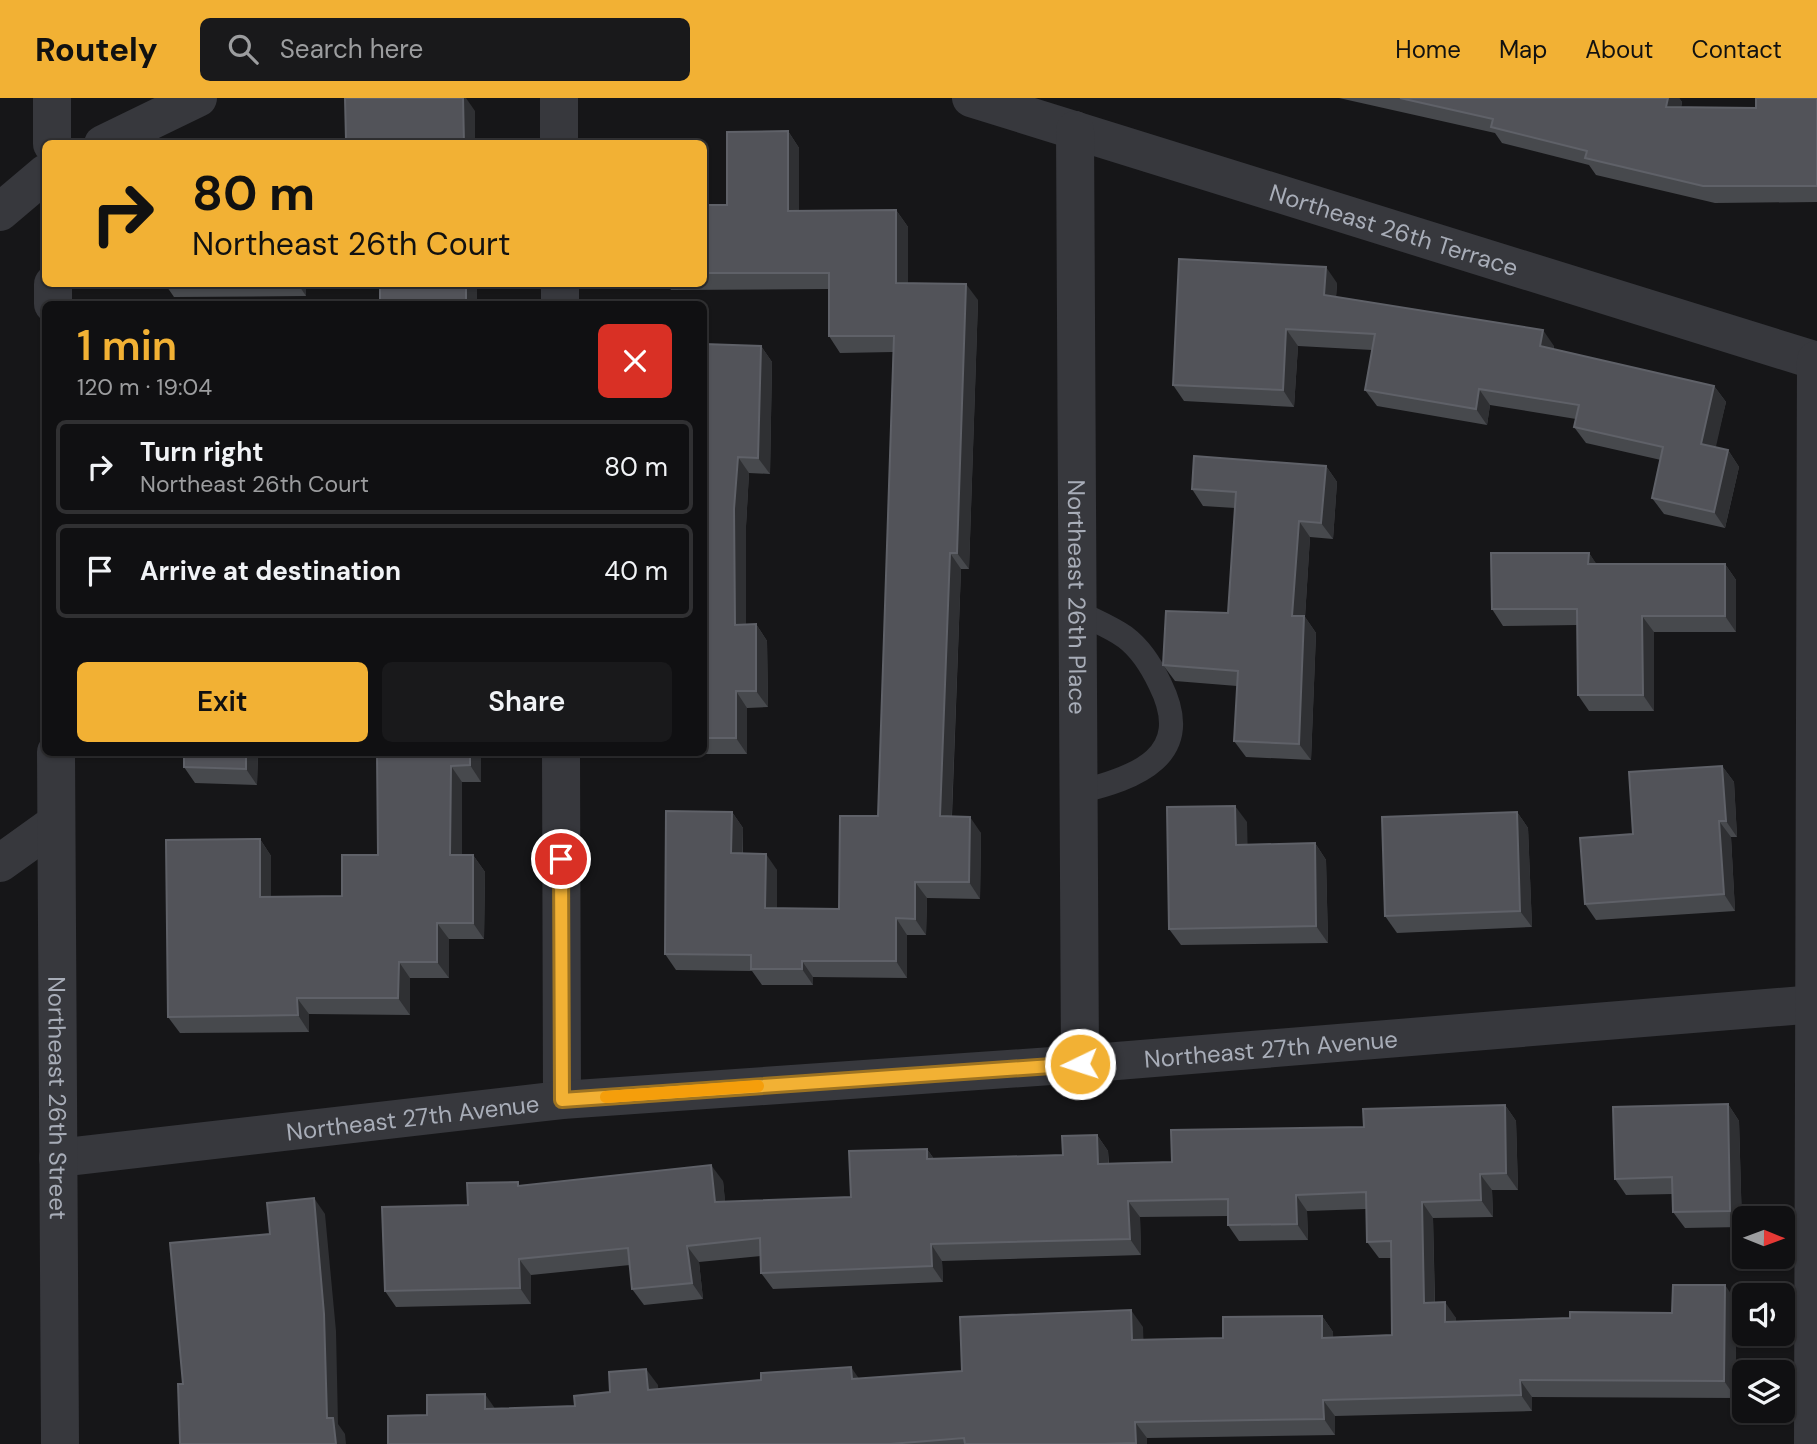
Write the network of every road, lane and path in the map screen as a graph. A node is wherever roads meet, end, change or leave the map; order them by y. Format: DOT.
graph roads {
  1 [pos="52,98"];
  2 [pos="198,98"];
  3 [pos="559,98"];
  4 [pos="971,98"];
  5 [pos="1075,130"];
  6 [pos="52,140"];
  7 [pos="111,140"];
  8 [pos="559,140"];
  9 [pos="42,176"];
  10 [pos="0,212"];
  11 [pos="1817,361"];
  12 [pos="1078,612"];
  13 [pos="56,756"];
  14 [pos="561,756"];
  15 [pos="1078,792"];
  16 [pos="56,822"];
  17 [pos="0,863"];
  18 [pos="1816,1004"];
  19 [pos="1080,1064"];
  20 [pos="562,1100"];
  21 [pos="58,1158"];
  22 [pos="61,1444"];
  23 [pos="1813,1444"];
  1 -- 6 [label="street"];
  2 -- 7 [label="street"];
  3 -- 8 [label="street"];
  4 -- 5 [label="street, Northeast 26th Terrace"];
  5 -- 11 [label="street, Northeast 26th Terrace"];
  5 -- 12 [label="street, Northeast 26th Place"];
  9 -- 10 [label="street"];
  11 -- 18 [label="street"];
  12 -- 15 [label="street, Northeast 26th Place"];
  12 -- 15 [label="lane"];
  13 -- 16 [label="street, Northeast 26th Street"];
  14 -- 20 [label="street"];
  15 -- 19 [label="street, Northeast 26th Place"];
  16 -- 17 [label="street"];
  16 -- 21 [label="street, Northeast 26th Street"];
  18 -- 19 [label="street, Northeast 27th Avenue"];
  18 -- 23 [label="street"];
  19 -- 20 [label="street, Northeast 27th Avenue"];
  20 -- 21 [label="street, Northeast 27th Avenue"];
  21 -- 22 [label="street, Northeast 26th Street"];
}
